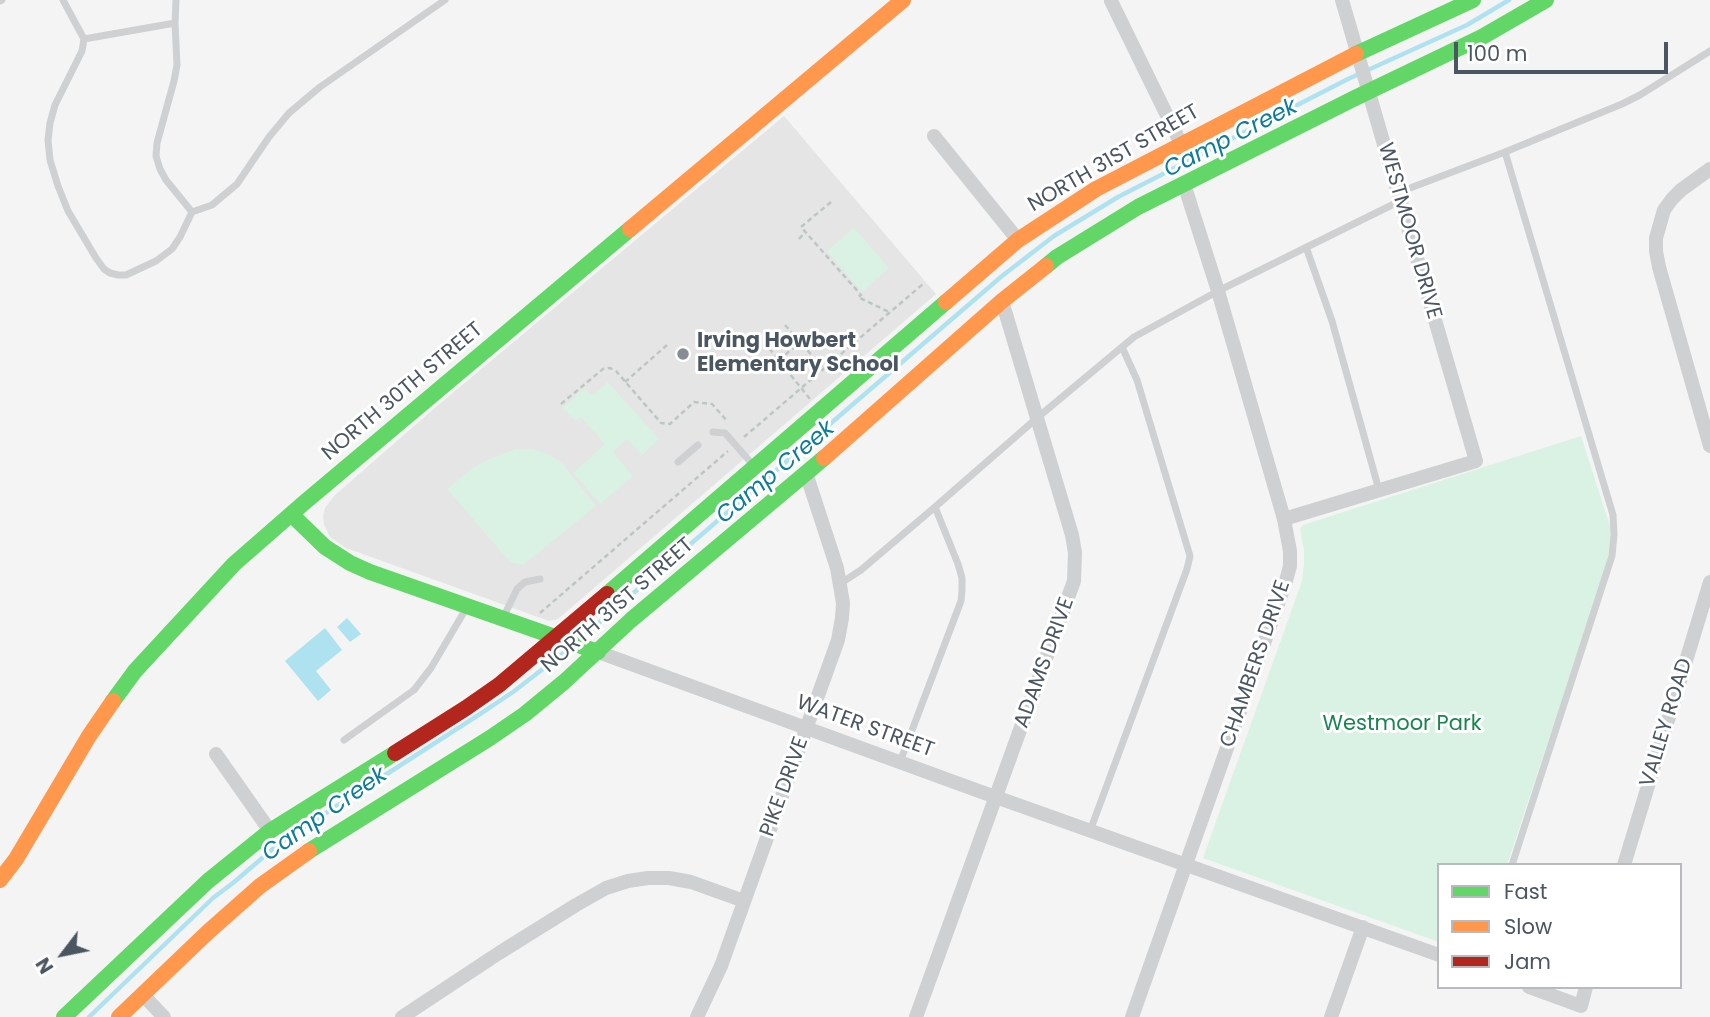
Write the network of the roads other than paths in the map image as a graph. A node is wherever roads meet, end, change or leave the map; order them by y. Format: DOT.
graph roads {
  1 [pos="63,0"];
  2 [pos="176,0"];
  3 [pos="445,0"];
  4 [pos="903,0"];
  5 [pos="1342,0"];
  6 [pos="1473,0"];
  7 [pos="1546,0"];
  8 [pos="1111,1"];
  9 [pos="175,23"];
  10 [pos="84,39"];
  11 [pos="1710,51"];
  12 [pos="1358,53"];
  13 [pos="1368,92"];
  14 [pos="934,136"];
  15 [pos="1181,144"];
  16 [pos="1505,152"];
  17 [pos="1710,169"];
  18 [pos="1184,184"];
  19 [pos="1399,197"];
  20 [pos="192,212"];
  21 [pos="1018,240"];
  22 [pos="1306,247"];
  23 [pos="1218,291"];
  24 [pos="1002,301"];
  25 [pos="1122,347"];
  26 [pos="1037,418"];
  27 [pos="713,432"];
  28 [pos="698,445"];
  29 [pos="1710,446"];
  30 [pos="678,462"];
  31 [pos="755,467"];
  32 [pos="806,472"];
  33 [pos="1380,490"];
  34 [pos="935,507"];
  35 [pos="291,514"];
  36 [pos="1284,519"];
  37 [pos="540,579"];
  38 [pos="1710,582"];
  39 [pos="840,583"];
  40 [pos="467,606"];
  41 [pos="502,619"];
  42 [pos="556,638"];
  43 [pos="598,652"];
  44 [pos="806,728"];
  45 [pos="344,740"];
  46 [pos="216,754"];
  47 [pos="900,762"];
  48 [pos="996,797"];
  49 [pos="270,831"];
  50 [pos="1090,831"];
  51 [pos="1513,863"];
  52 [pos="1625,863"];
  53 [pos="1186,865"];
  54 [pos="0,880"];
  55 [pos="744,901"];
  56 [pos="1363,927"];
  57 [pos="1437,954"];
  58 [pos="1534,989"];
  59 [pos="1585,989"];
  60 [pos="143,995"];
  61 [pos="64,1017"];
  62 [pos="119,1017"];
  63 [pos="164,1017"];
  64 [pos="402,1017"];
  65 [pos="697,1017"];
  66 [pos="916,1017"];
  67 [pos="1132,1017"];
  68 [pos="1331,1017"];
  1 -- 10 [label="lane"];
  2 -- 9 [label="lane"];
  3 -- 20 [label="lane"];
  4 -- 35 [label="main road, NORTH 30TH STREET"];
  5 -- 12 [label="street, WESTMOOR DRIVE"];
  6 -- 12 [label="main road, NORTH 31ST STREET"];
  7 -- 13 [label="main road, NORTH 31ST STREET"];
  8 -- 15 [label="street"];
  9 -- 10 [label="lane"];
  9 -- 20 [label="lane"];
  10 -- 20 [label="lane"];
  11 -- 16 [label="lane"];
  12 -- 13 [label="street, WESTMOOR DRIVE"];
  12 -- 15 [label="main road, NORTH 31ST STREET"];
  13 -- 18 [label="main road, NORTH 31ST STREET"];
  13 -- 19 [label="street, WESTMOOR DRIVE"];
  14 -- 21 [label="street"];
  15 -- 21 [label="main road, NORTH 31ST STREET"];
  16 -- 19 [label="lane"];
  16 -- 51 [label="lane"];
  17 -- 29 [label="street"];
  18 -- 23 [label="street, CHAMBERS DRIVE"];
  18 -- 24 [label="main road, NORTH 31ST STREET"];
  19 -- 22 [label="lane"];
  19 -- 33 [label="street, WESTMOOR DRIVE"];
  21 -- 31 [label="main road, NORTH 31ST STREET"];
  22 -- 23 [label="lane"];
  22 -- 33 [label="lane"];
  23 -- 25 [label="lane"];
  23 -- 36 [label="street, CHAMBERS DRIVE"];
  24 -- 26 [label="street, ADAMS DRIVE"];
  24 -- 32 [label="main road, NORTH 31ST STREET"];
  25 -- 26 [label="lane"];
  25 -- 50 [label="lane"];
  26 -- 34 [label="lane"];
  26 -- 48 [label="street, ADAMS DRIVE"];
  27 -- 31 [label="lane"];
  28 -- 30 [label="lane"];
  31 -- 42 [label="main road, NORTH 31ST STREET"];
  32 -- 39 [label="street, PIKE DRIVE"];
  32 -- 43 [label="main road, NORTH 31ST STREET"];
  33 -- 36 [label="street"];
  34 -- 39 [label="lane"];
  34 -- 47 [label="lane"];
  35 -- 40 [label="main road, WATER STREET"];
  35 -- 54 [label="main road, NORTH 30TH STREET"];
  36 -- 53 [label="street, CHAMBERS DRIVE"];
  37 -- 41 [label="lane"];
  38 -- 52 [label="street, VALLEY ROAD"];
  39 -- 44 [label="street, PIKE DRIVE"];
  40 -- 41 [label="main road, WATER STREET"];
  40 -- 45 [label="lane"];
  41 -- 42 [label="main road, WATER STREET"];
  42 -- 43 [label="main road, WATER STREET"];
  42 -- 49 [label="main road, NORTH 31ST STREET"];
  43 -- 44 [label="street, WATER STREET"];
  43 -- 60 [label="main road, NORTH 31ST STREET"];
  44 -- 47 [label="street, WATER STREET"];
  44 -- 55 [label="street, PIKE DRIVE"];
  46 -- 49 [label="street"];
  47 -- 48 [label="street, WATER STREET"];
  48 -- 50 [label="street, WATER STREET"];
  48 -- 66 [label="street, ADAMS DRIVE"];
  49 -- 61 [label="main road, NORTH 31ST STREET"];
  50 -- 53 [label="street, WATER STREET"];
  53 -- 56 [label="street, WATER STREET"];
  53 -- 67 [label="street, CHAMBERS DRIVE"];
  55 -- 64 [label="street"];
  55 -- 65 [label="street, PIKE DRIVE"];
  56 -- 57 [label="street, WATER STREET"];
  56 -- 68 [label="street"];
  58 -- 59 [label="street"];
  60 -- 62 [label="main road, NORTH 31ST STREET"];
  60 -- 63 [label="street"];
}
